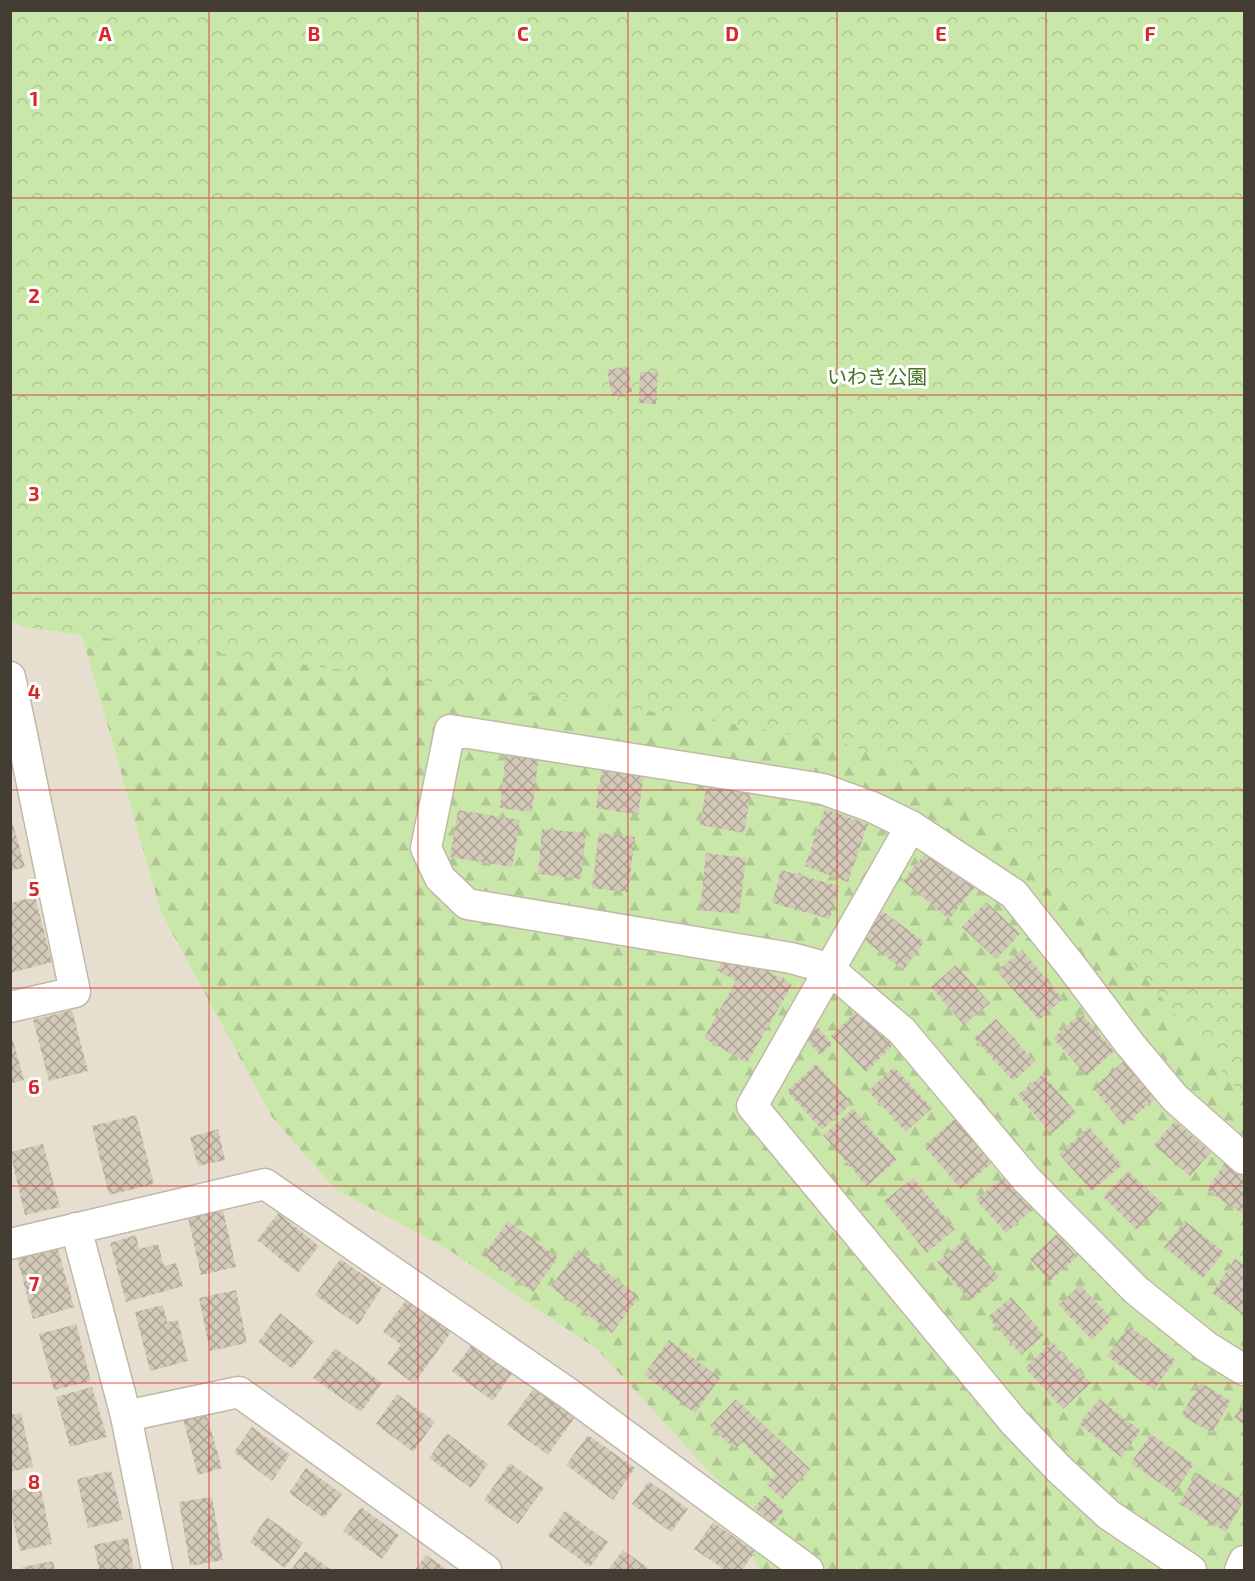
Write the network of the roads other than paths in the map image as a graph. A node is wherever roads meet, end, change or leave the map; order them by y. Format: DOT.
graph roads {
  1 [pos="10,677"];
  2 [pos="911,826"];
  3 [pos="828,968"];
  4 [pos="10,1007"];
  5 [pos="1245,1159"];
  6 [pos="76,1228"];
  7 [pos="10,1244"];
  8 [pos="1245,1370"];
  9 [pos="126,1416"];
  10 [pos="1245,1561"];
  11 [pos="158,1570"];
  12 [pos="486,1570"];
  13 [pos="808,1570"];
  14 [pos="1191,1570"];
  15 [pos="1240,1570"];
  1 -- 4 [label="street"];
  2 -- 3 [label="street"];
  2 -- 3 [label="street"];
  2 -- 5 [label="street"];
  3 -- 8 [label="street"];
  3 -- 14 [label="street"];
  6 -- 7 [label="street"];
  6 -- 9 [label="street"];
  6 -- 13 [label="street"];
  9 -- 11 [label="street"];
  9 -- 12 [label="street"];
  10 -- 15 [label="street"];
}
